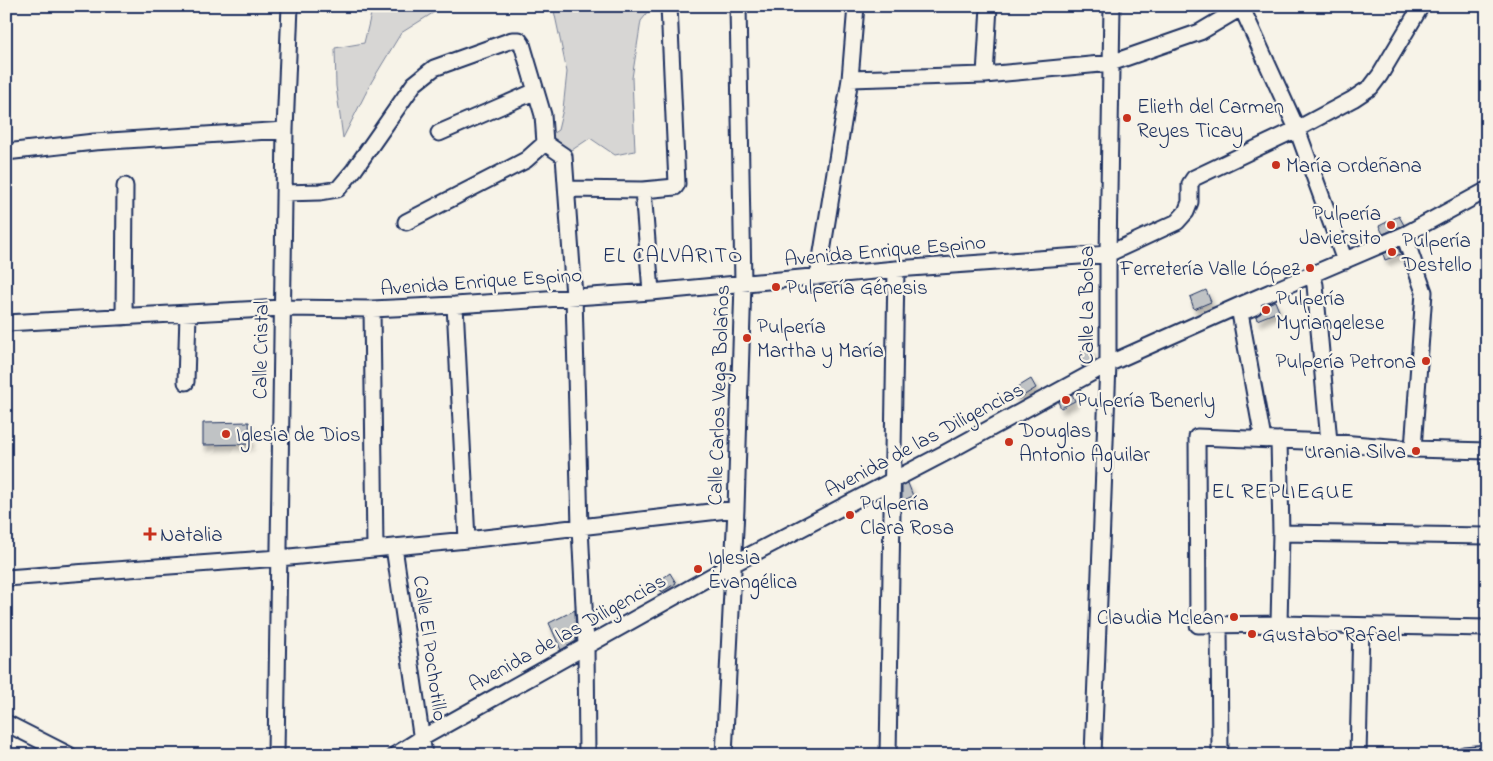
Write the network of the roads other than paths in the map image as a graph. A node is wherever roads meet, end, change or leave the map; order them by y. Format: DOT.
graph roads {
  1 [pos="290,6"];
  2 [pos="669,6"];
  3 [pos="738,6"];
  4 [pos="856,6"];
  5 [pos="989,6"];
  6 [pos="1112,6"];
  7 [pos="1421,6"];
  8 [pos="1242,7"];
  9 [pos="1111,63"];
  10 [pos="985,75"];
  11 [pos="850,79"];
  12 [pos="536,91"];
  13 [pos="285,130"];
  14 [pos="1297,130"];
  15 [pos="438,133"];
  16 [pos="545,144"];
  17 [pos="6,152"];
  18 [pos="125,186"];
  19 [pos="567,189"];
  20 [pos="643,190"];
  21 [pos="1487,190"];
  22 [pos="284,193"];
  23 [pos="406,222"];
  24 [pos="1404,235"];
  25 [pos="1108,254"];
  26 [pos="1378,254"];
  27 [pos="1345,261"];
  28 [pos="896,269"];
  29 [pos="818,277"];
  30 [pos="1313,280"];
  31 [pos="743,283"];
  32 [pos="1296,290"];
  33 [pos="651,292"];
  34 [pos="574,296"];
  35 [pos="455,305"];
  36 [pos="282,308"];
  37 [pos="372,309"];
  38 [pos="188,313"];
  39 [pos="124,317"];
  40 [pos="6,323"];
  41 [pos="1108,364"];
  42 [pos="186,382"];
  43 [pos="1263,439"];
  44 [pos="1279,440"];
  45 [pos="1329,442"];
  46 [pos="1413,449"];
  47 [pos="1487,451"];
  48 [pos="891,480"];
  49 [pos="736,509"];
  50 [pos="580,528"];
  51 [pos="1281,532"];
  52 [pos="1487,536"];
  53 [pos="467,540"];
  54 [pos="394,547"];
  55 [pos="375,549"];
  56 [pos="279,558"];
  57 [pos="734,564"];
  58 [pos="6,578"];
  59 [pos="1279,624"];
  60 [pos="1219,625"];
  61 [pos="1361,626"];
  62 [pos="1487,628"];
  63 [pos="586,645"];
  64 [pos="6,723"];
  65 [pos="422,738"];
  66 [pos="1487,754"];
  67 [pos="69,755"];
  68 [pos="276,755"];
  69 [pos="396,755"];
  70 [pos="424,755"];
  71 [pos="587,755"];
  72 [pos="724,755"];
  73 [pos="888,755"];
  74 [pos="1093,755"];
  75 [pos="1220,755"];
  76 [pos="1358,755"];
  77 [pos="1464,755"];
  1 -- 13 [label="street, Calle Cristal"];
  2 -- 20 [label="street"];
  3 -- 31 [label="street, Calle Carlos Vega Bolaños"];
  4 -- 11 [label="street"];
  5 -- 10 [label="street"];
  6 -- 9 [label="street, Calle La Bolsa"];
  7 -- 14 [label="street"];
  8 -- 9 [label="street"];
  8 -- 14 [label="street"];
  9 -- 10 [label="street"];
  9 -- 25 [label="street, Calle La Bolsa"];
  10 -- 11 [label="street"];
  11 -- 29 [label="street"];
  12 -- 15 [label="street"];
  12 -- 16 [label="street"];
  12 -- 22 [label="street"];
  13 -- 17 [label="street"];
  13 -- 22 [label="street, Calle Cristal"];
  14 -- 25 [label="street"];
  14 -- 27 [label="street"];
  16 -- 19 [label="street"];
  16 -- 23 [label="street"];
  18 -- 39 [label="street"];
  19 -- 20 [label="street"];
  19 -- 34 [label="street"];
  20 -- 33 [label="street"];
  21 -- 24 [label="street, Avenida de las Diligencias"];
  22 -- 36 [label="street, Calle Cristal"];
  24 -- 27 [label="street, Avenida de las Diligencias"];
  24 -- 46 [label="street"];
  25 -- 28 [label="street, Avenida Enrique Espino"];
  25 -- 41 [label="street, Calle La Bolsa"];
  26 -- 30 [label="street"];
  27 -- 30 [label="street, Avenida de las Diligencias"];
  28 -- 29 [label="street, Avenida Enrique Espino"];
  28 -- 48 [label="street"];
  29 -- 31 [label="street, Avenida Enrique Espino"];
  30 -- 41 [label="street, Avenida de las Diligencias"];
  30 -- 45 [label="street"];
  31 -- 33 [label="street, Avenida Enrique Espino"];
  31 -- 49 [label="street, Calle Carlos Vega Bolaños"];
  32 -- 43 [label="street"];
  33 -- 34 [label="street, Avenida Enrique Espino"];
  34 -- 35 [label="street, Avenida Enrique Espino"];
  34 -- 50 [label="street"];
  35 -- 37 [label="street, Avenida Enrique Espino"];
  35 -- 53 [label="street"];
  36 -- 37 [label="street, Avenida Enrique Espino"];
  36 -- 38 [label="street, Avenida Enrique Espino"];
  36 -- 56 [label="street, Calle Cristal"];
  37 -- 55 [label="street"];
  38 -- 39 [label="street, Avenida Enrique Espino"];
  38 -- 42 [label="street"];
  39 -- 40 [label="street, Avenida Enrique Espino"];
  41 -- 48 [label="street, Avenida de las Diligencias"];
  41 -- 74 [label="street, Calle La Bolsa"];
  43 -- 44 [label="street"];
  43 -- 60 [label="street"];
  44 -- 45 [label="street"];
  44 -- 51 [label="street"];
  45 -- 46 [label="street"];
  46 -- 47 [label="street"];
  48 -- 57 [label="street, Avenida de las Diligencias"];
  48 -- 73 [label="street"];
  49 -- 50 [label="street"];
  49 -- 57 [label="street, Calle Carlos Vega Bolaños"];
  50 -- 53 [label="street"];
  50 -- 63 [label="street"];
  51 -- 52 [label="street"];
  51 -- 59 [label="street"];
  53 -- 54 [label="street"];
  54 -- 55 [label="street"];
  54 -- 65 [label="street, Calle El Pochotillo"];
  55 -- 56 [label="street"];
  56 -- 58 [label="street"];
  56 -- 68 [label="street, Calle Cristal"];
  57 -- 63 [label="street, Avenida de las Diligencias"];
  57 -- 72 [label="street, Calle Carlos Vega Bolaños"];
  59 -- 60 [label="street"];
  59 -- 61 [label="street"];
  60 -- 75 [label="street"];
  61 -- 62 [label="street"];
  61 -- 76 [label="street"];
  63 -- 65 [label="street, Avenida de las Diligencias"];
  63 -- 71 [label="street"];
  64 -- 67 [label="street"];
  65 -- 69 [label="street, Avenida de las Diligencias"];
  65 -- 70 [label="street, Calle El Pochotillo"];
  66 -- 77 [label="street"];
}
